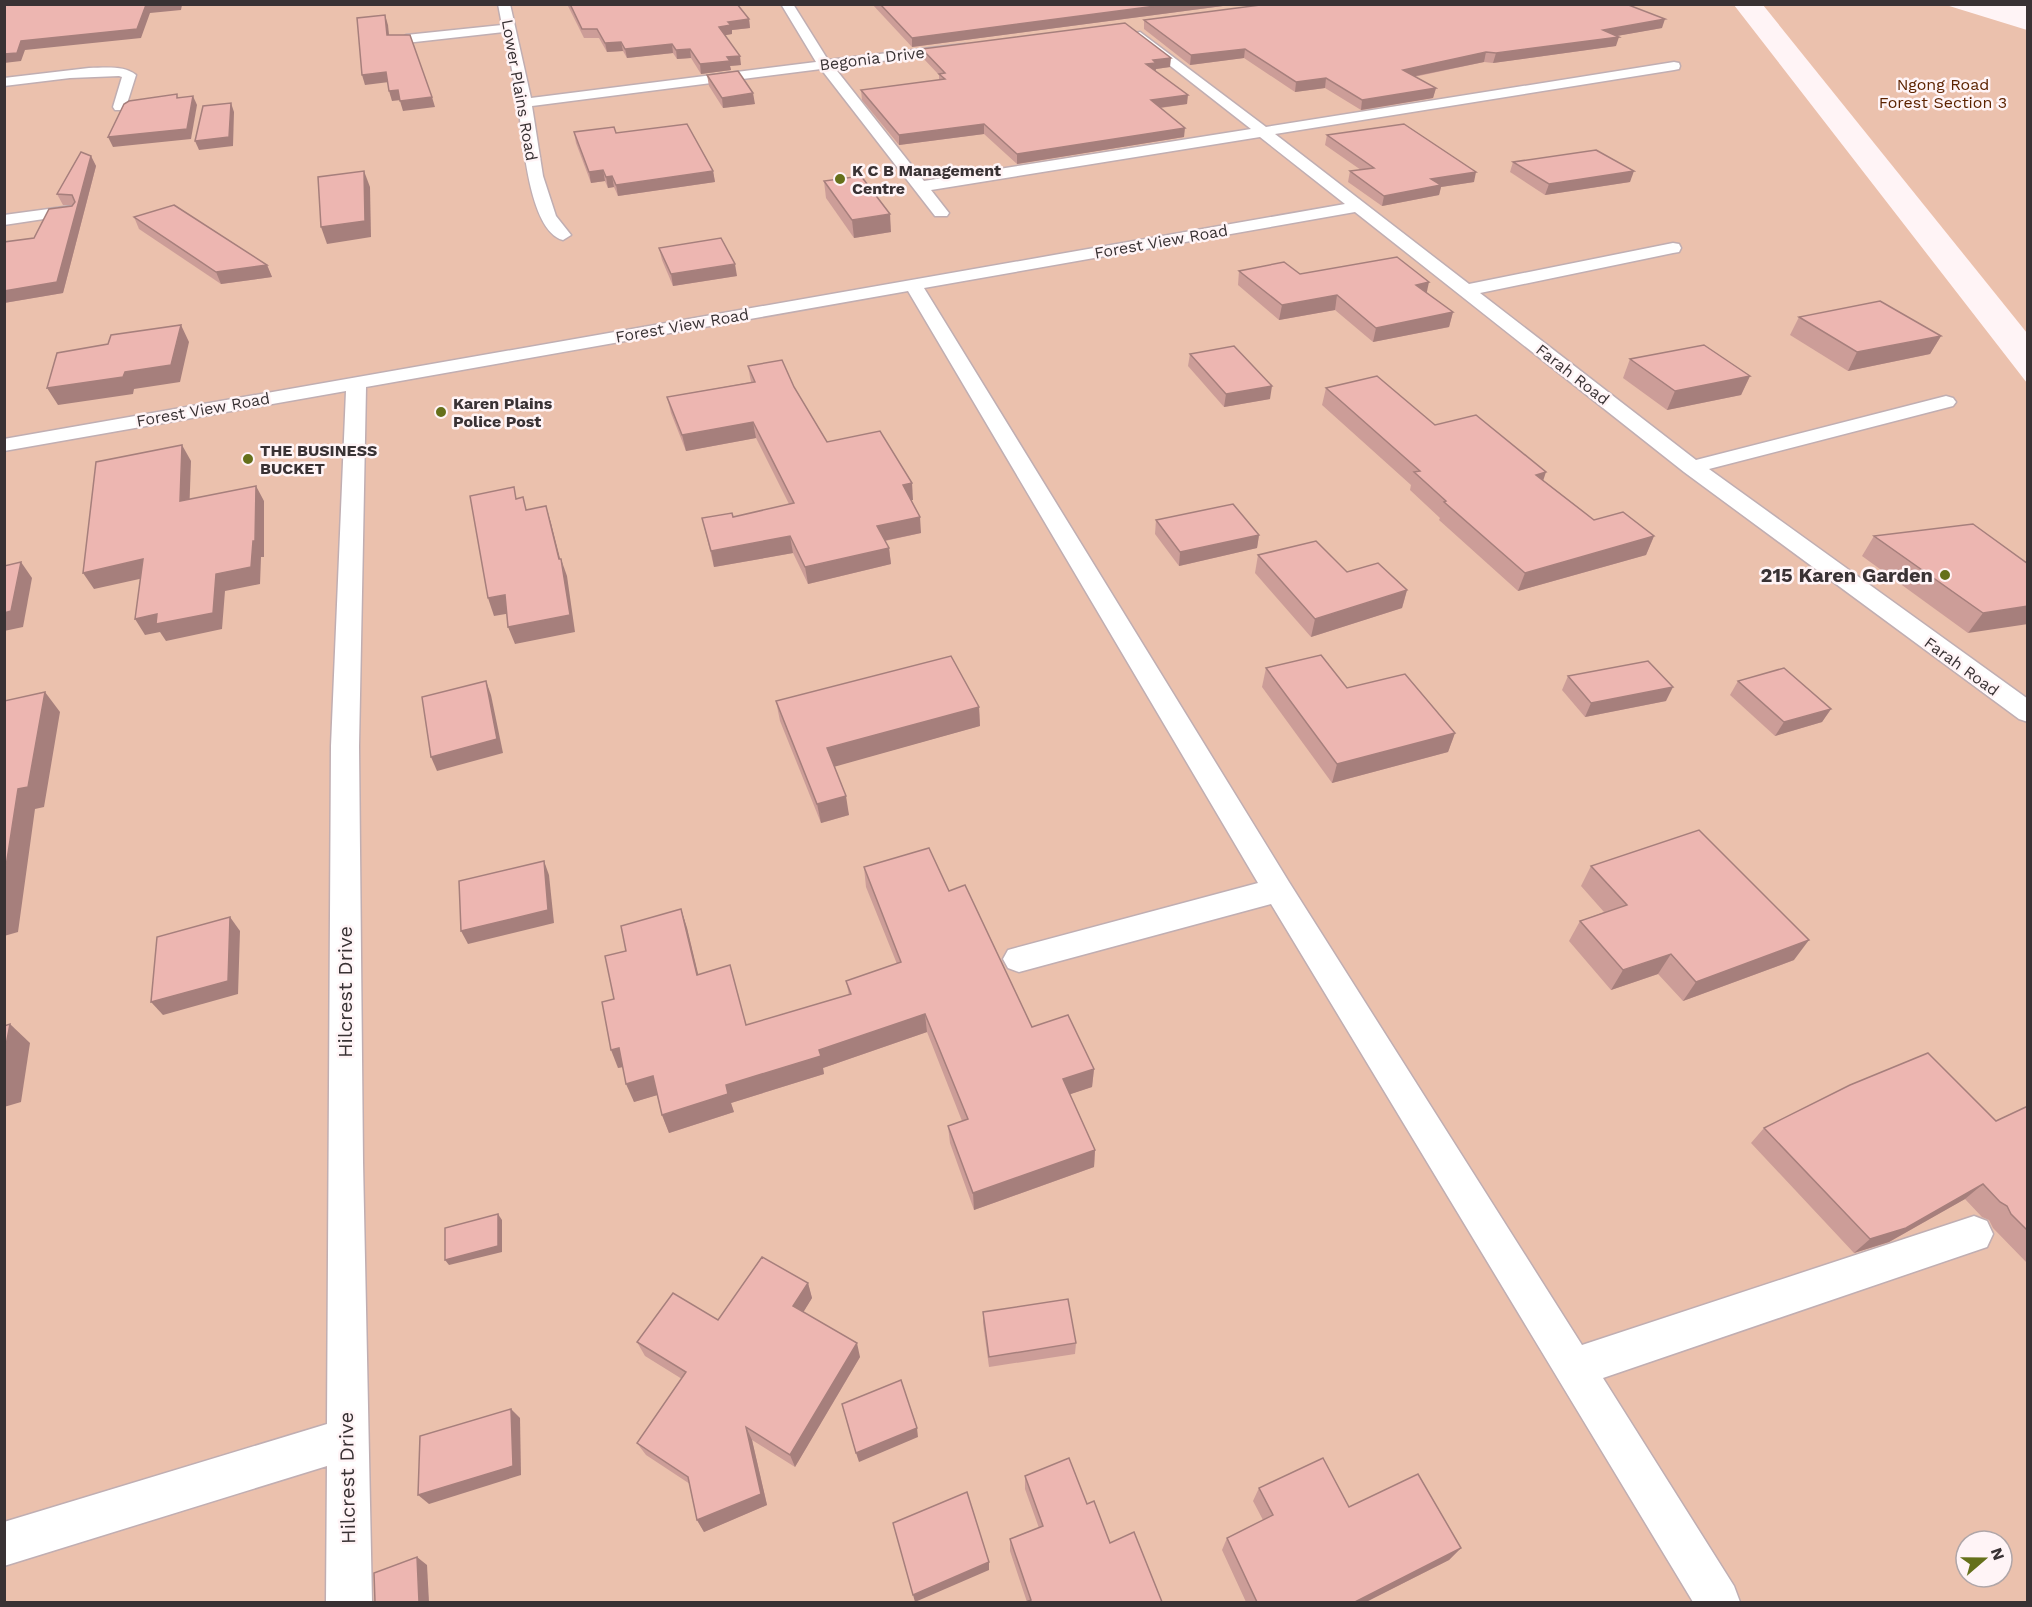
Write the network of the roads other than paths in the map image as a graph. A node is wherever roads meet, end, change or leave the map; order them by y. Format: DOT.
graph roads {
  1 [pos="504,4"];
  2 [pos="788,4"];
  3 [pos="1138,24"];
  4 [pos="509,28"];
  5 [pos="406,39"];
  6 [pos="976,45"];
  7 [pos="825,65"];
  8 [pos="1674,66"];
  9 [pos="4,82"];
  10 [pos="525,103"];
  11 [pos="120,107"];
  12 [pos="1263,131"];
  13 [pos="919,187"];
  14 [pos="1360,206"];
  15 [pos="71,210"];
  16 [pos="941,213"];
  17 [pos="4,220"];
  18 [pos="563,235"];
  19 [pos="1673,248"];
  20 [pos="913,285"];
  21 [pos="1466,290"];
  22 [pos="356,382"];
  23 [pos="1946,402"];
  24 [pos="4,445"];
  25 [pos="1692,467"];
  26 [pos="2028,713"];
  27 [pos="1278,890"];
  28 [pos="1019,959"];
  29 [pos="1974,1234"];
  30 [pos="1573,1368"];
  31 [pos="347,1439"];
  32 [pos="4,1544"];
  33 [pos="349,1602"];
  34 [pos="1718,1602"];
  1 -- 4 [label="street, Lower Plains Road"];
  2 -- 7 [label="street"];
  3 -- 12 [label="street, Farah Road"];
  4 -- 5 [label="street"];
  4 -- 10 [label="street, Lower Plains Road"];
  6 -- 7 [label="street, Begonia Drive"];
  7 -- 10 [label="street, Begonia Drive"];
  7 -- 13 [label="street"];
  8 -- 12 [label="street"];
  9 -- 11 [label="street"];
  10 -- 18 [label="street, Lower Plains Road"];
  12 -- 13 [label="street"];
  12 -- 14 [label="street, Farah Road"];
  13 -- 16 [label="street"];
  14 -- 20 [label="street, Forest View Road"];
  14 -- 21 [label="street, Farah Road"];
  15 -- 17 [label="street"];
  19 -- 21 [label="street"];
  20 -- 22 [label="street, Forest View Road"];
  20 -- 27 [label="street"];
  21 -- 25 [label="street, Farah Road"];
  22 -- 24 [label="street, Forest View Road"];
  22 -- 31 [label="street, Hilcrest Drive"];
  23 -- 25 [label="street"];
  25 -- 26 [label="street, Farah Road"];
  27 -- 28 [label="street"];
  27 -- 30 [label="street"];
  29 -- 30 [label="street"];
  30 -- 34 [label="street"];
  31 -- 32 [label="street"];
  31 -- 33 [label="street, Hilcrest Drive"];
}
